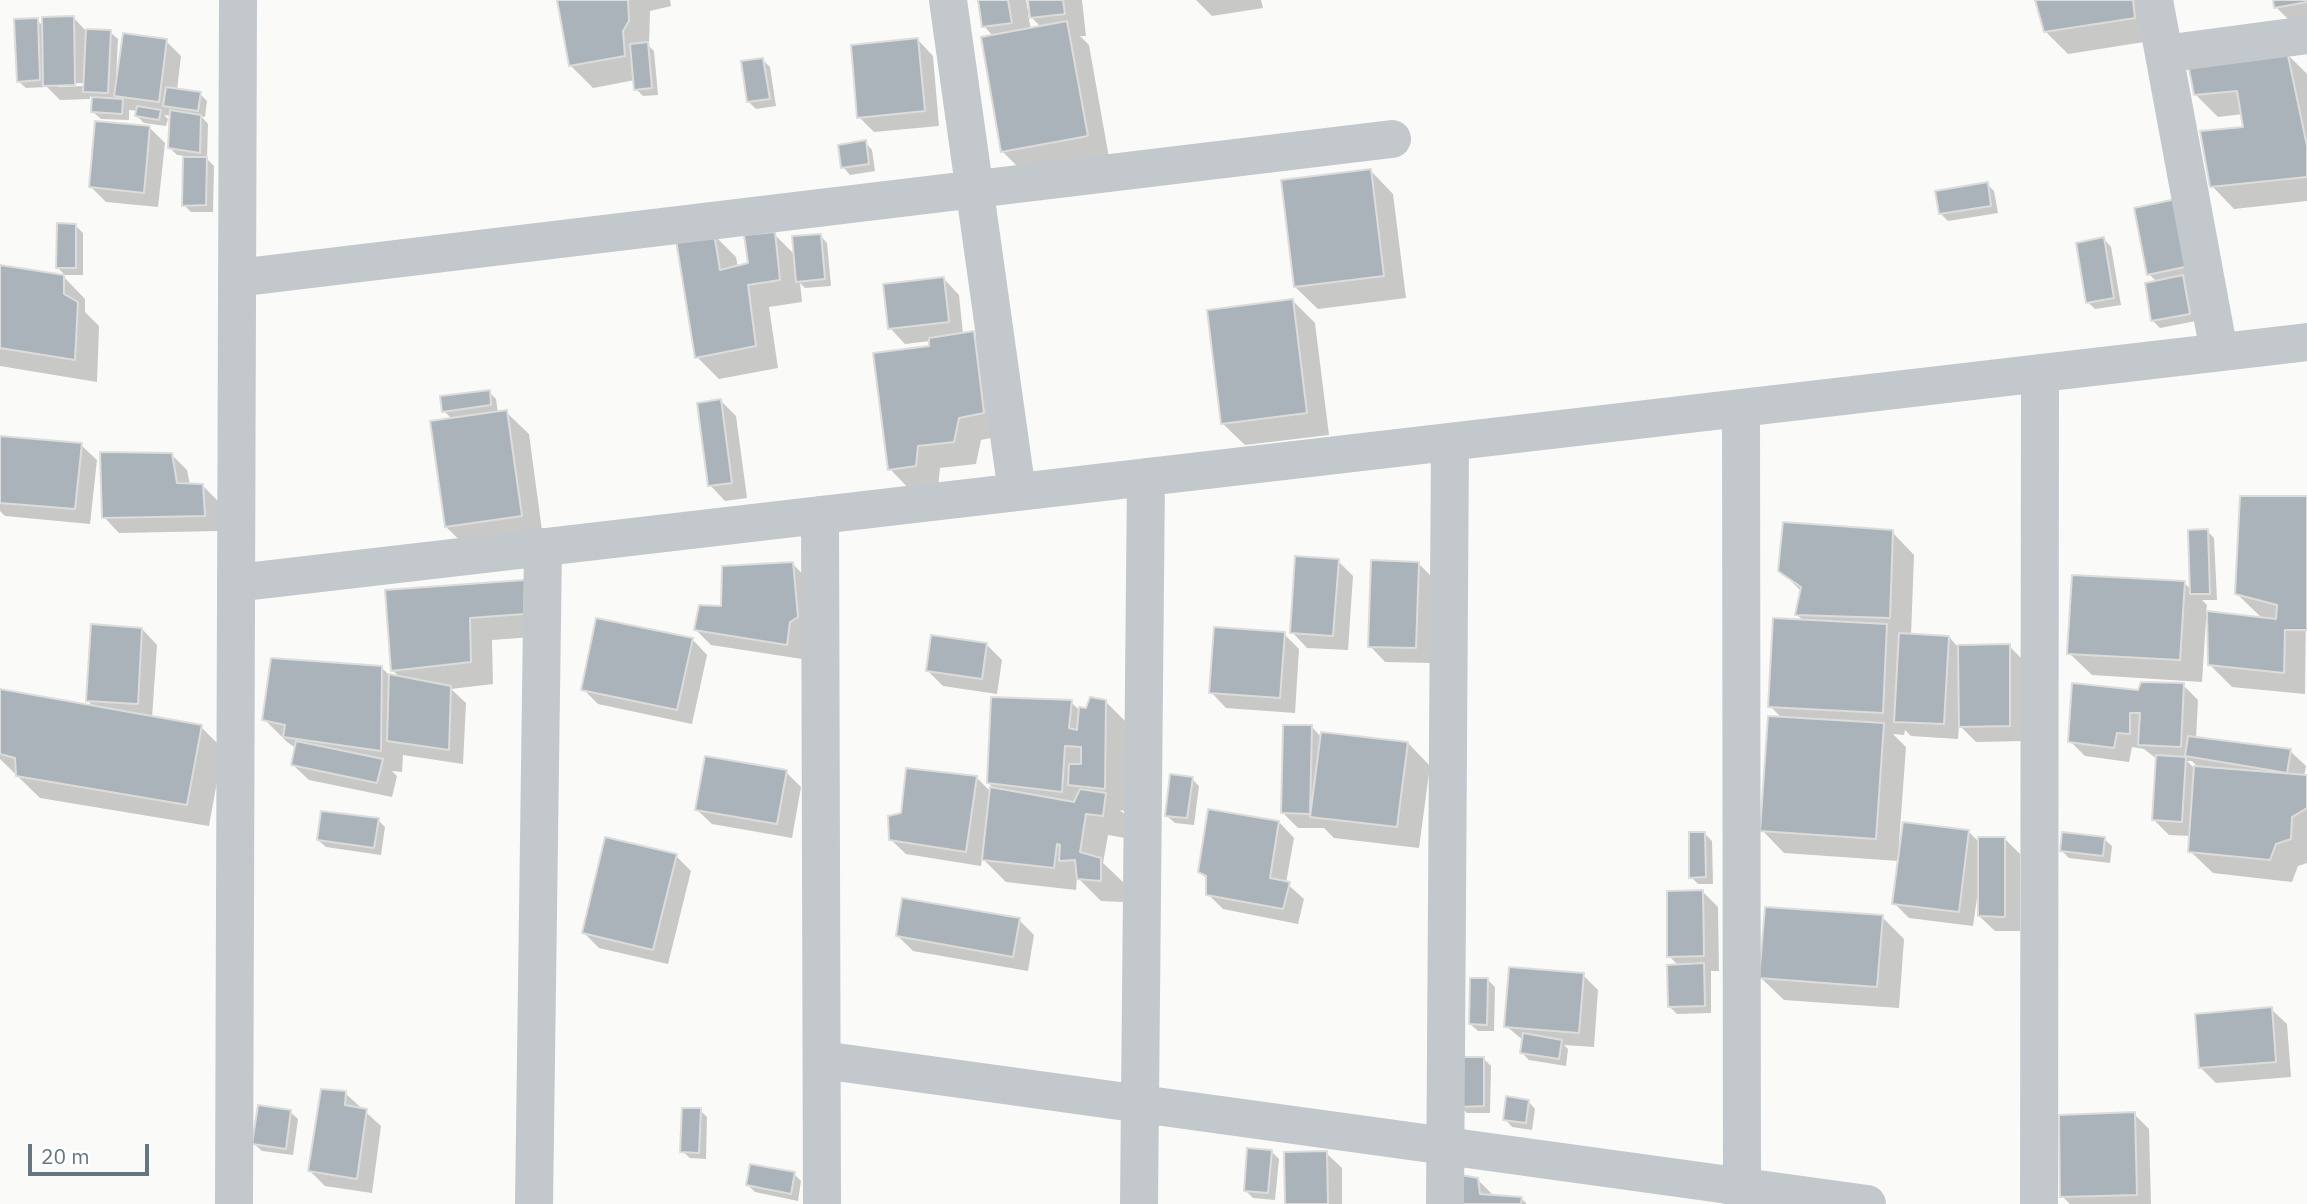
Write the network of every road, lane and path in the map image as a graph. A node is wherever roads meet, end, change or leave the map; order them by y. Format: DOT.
graph roads {
  1 [pos="238,0"];
  2 [pos="948,0"];
  3 [pos="2154,0"];
  4 [pos="2307,35"];
  5 [pos="2164,54"];
  6 [pos="1392,139"];
  7 [pos="974,189"];
  8 [pos="237,278"];
  9 [pos="2307,342"];
  10 [pos="2219,352"];
  11 [pos="2040,373"];
  12 [pos="1741,408"];
  13 [pos="1450,442"];
  14 [pos="1146,477"];
  15 [pos="1017,492"];
  16 [pos="820,515"];
  17 [pos="543,547"];
  18 [pos="236,583"];
  19 [pos="822,1060"];
  20 [pos="1140,1105"];
  21 [pos="1446,1146"];
  22 [pos="1742,1195"];
  23 [pos="234,1204"];
  24 [pos="534,1204"];
  25 [pos="822,1204"];
  26 [pos="1139,1204"];
  27 [pos="1445,1204"];
  28 [pos="1867,1204"];
  29 [pos="2039,1204"];
  1 -- 8 [label="street"];
  2 -- 7 [label="street"];
  3 -- 5 [label="street"];
  4 -- 5 [label="street"];
  5 -- 10 [label="street"];
  6 -- 7 [label="street"];
  7 -- 8 [label="street"];
  7 -- 15 [label="street"];
  8 -- 18 [label="street"];
  9 -- 10 [label="street"];
  10 -- 11 [label="street"];
  11 -- 12 [label="street"];
  11 -- 29 [label="street"];
  12 -- 13 [label="street"];
  12 -- 22 [label="street"];
  13 -- 14 [label="street"];
  13 -- 21 [label="street"];
  14 -- 15 [label="street"];
  14 -- 20 [label="street"];
  15 -- 16 [label="street"];
  16 -- 17 [label="street"];
  16 -- 19 [label="street"];
  17 -- 18 [label="street"];
  17 -- 24 [label="street"];
  18 -- 23 [label="street"];
  19 -- 20 [label="street"];
  19 -- 25 [label="street"];
  20 -- 21 [label="street"];
  20 -- 26 [label="street"];
  21 -- 22 [label="street"];
  21 -- 27 [label="street"];
  22 -- 28 [label="street"];
}
